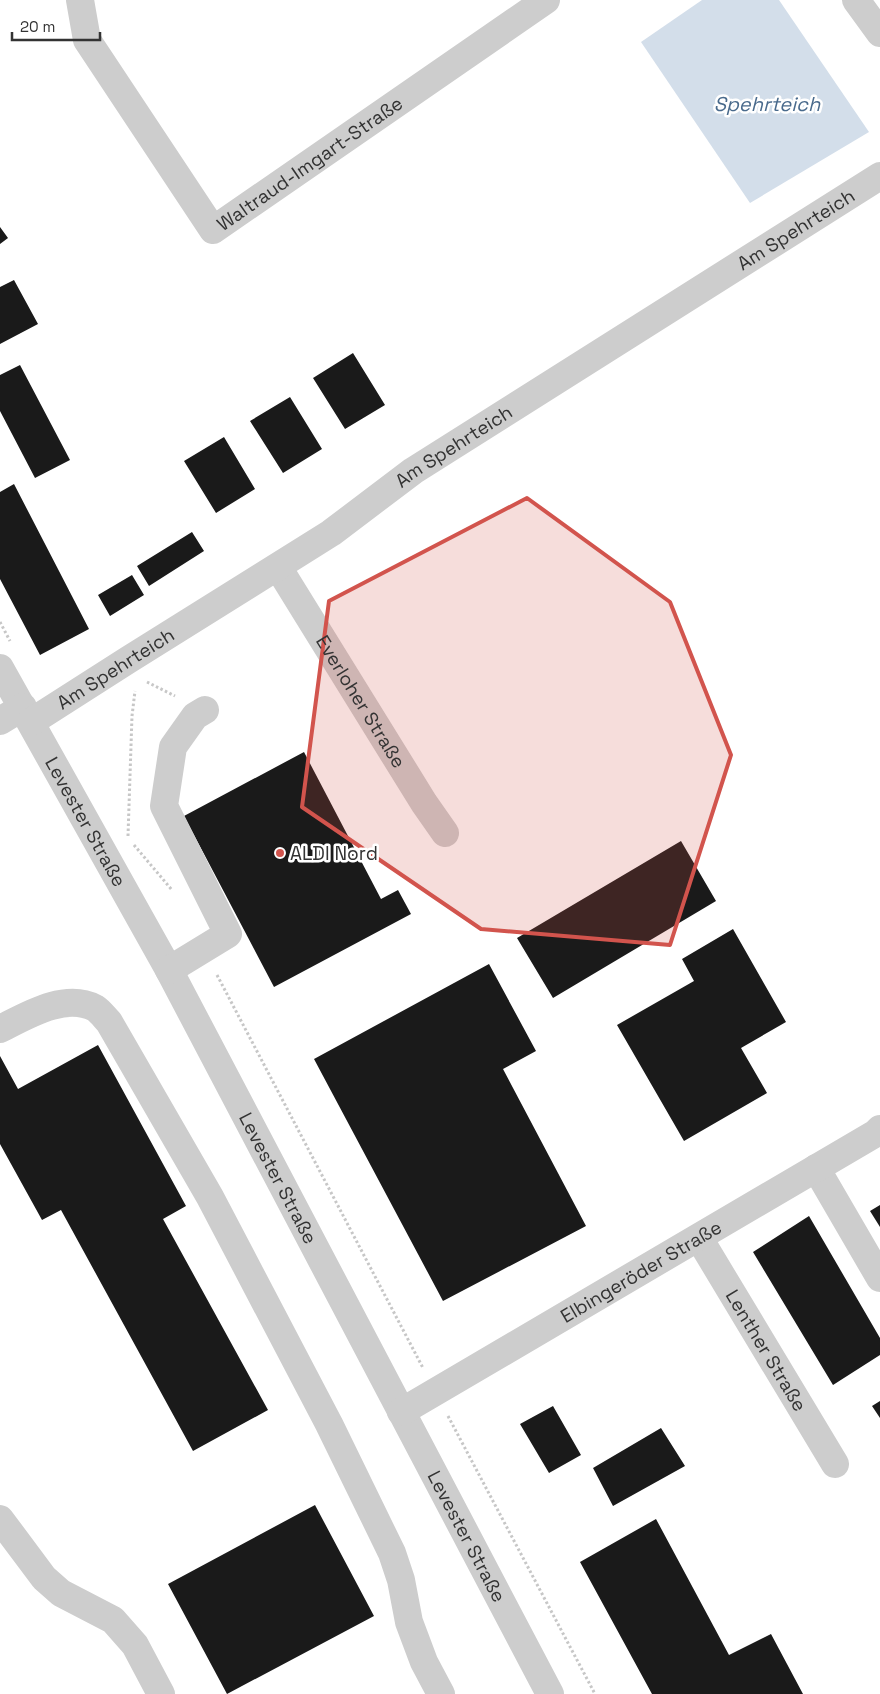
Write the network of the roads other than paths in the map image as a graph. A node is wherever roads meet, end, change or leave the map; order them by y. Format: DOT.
graph roads {
  1 [pos="80,0"];
  2 [pos="546,0"];
  3 [pos="856,0"];
  4 [pos="880,33"];
  5 [pos="880,176"];
  6 [pos="278,567"];
  7 [pos="0,668"];
  8 [pos="205,710"];
  9 [pos="27,715"];
  10 [pos="0,721"];
  11 [pos="445,833"];
  12 [pos="168,970"];
  13 [pos="0,1029"];
  14 [pos="880,1129"];
  15 [pos="816,1168"];
  16 [pos="699,1238"];
  17 [pos="880,1278"];
  18 [pos="401,1412"];
  19 [pos="835,1464"];
  20 [pos="0,1519"];
  21 [pos="161,1694"];
  22 [pos="441,1694"];
  23 [pos="550,1694"];
  1 -- 2 [label="street, Waltraud-Imgart-Straße"];
  3 -- 4 [label="street"];
  5 -- 6 [label="street, Am Spehrteich"];
  6 -- 9 [label="street, Am Spehrteich"];
  6 -- 11 [label="street, Everloher Straße"];
  7 -- 9 [label="street, Levester Straße"];
  8 -- 12 [label="street"];
  9 -- 10 [label="street, Am Spehrteich"];
  9 -- 12 [label="street, Levester Straße"];
  12 -- 18 [label="street, Levester Straße"];
  13 -- 22 [label="street"];
  14 -- 15 [label="street, Elbingeröder Straße"];
  15 -- 16 [label="street, Elbingeröder Straße"];
  15 -- 17 [label="street"];
  16 -- 18 [label="street, Elbingeröder Straße"];
  16 -- 19 [label="street, Lenther Straße"];
  18 -- 23 [label="street, Levester Straße"];
  20 -- 21 [label="street"];
}
